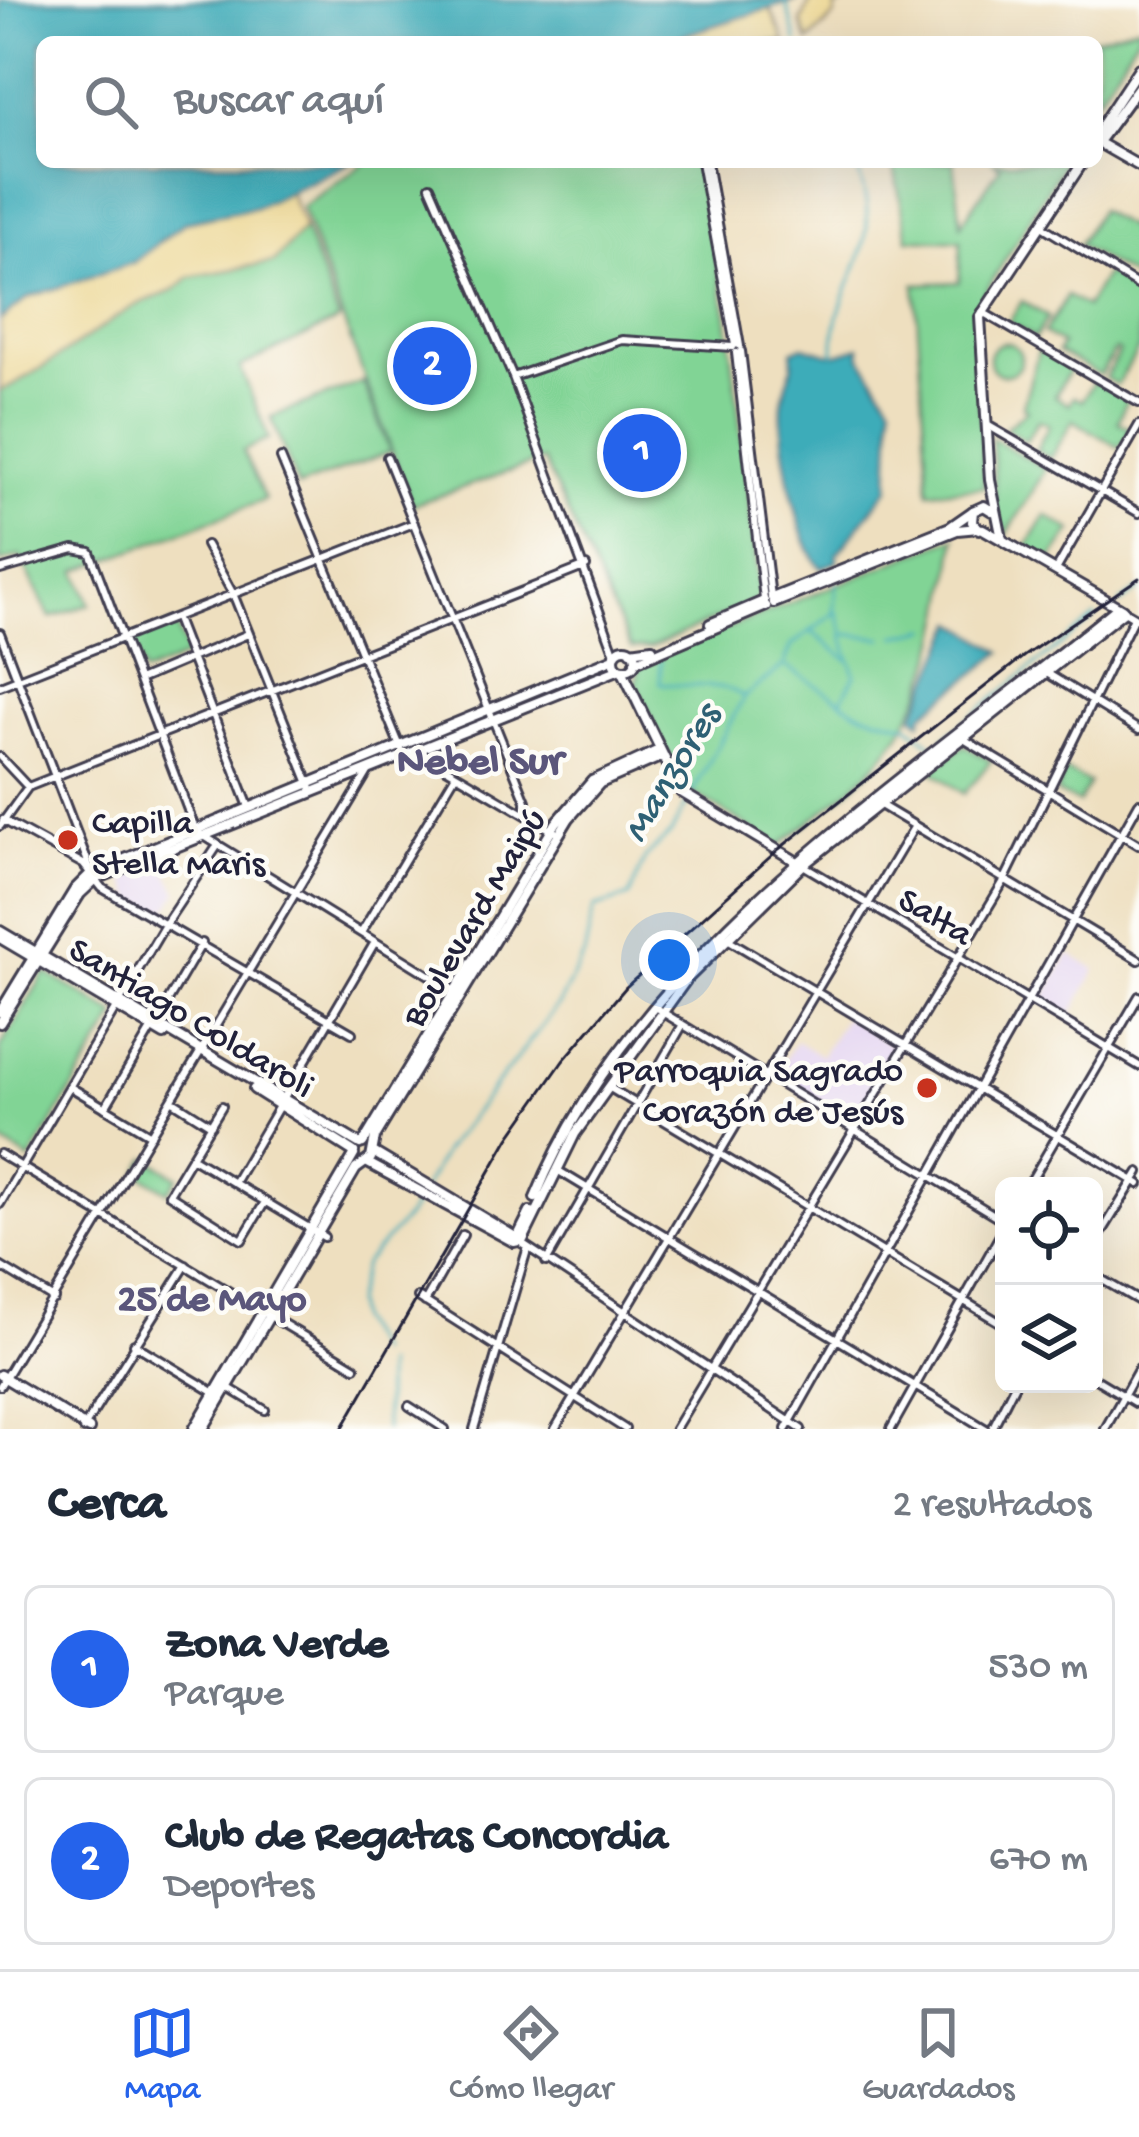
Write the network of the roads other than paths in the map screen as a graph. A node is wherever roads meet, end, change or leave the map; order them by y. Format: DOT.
graph roads {
  1 [pos="1139,68"];
  2 [pos="1139,86"];
  3 [pos="1103,122"];
  4 [pos="1103,134"];
  5 [pos="1103,145"];
  6 [pos="1139,166"];
  7 [pos="705,168"];
  8 [pos="1079,168"];
  9 [pos="430,186"];
  10 [pos="1039,225"];
  11 [pos="1139,286"];
  12 [pos="982,312"];
  13 [pos="737,349"];
  14 [pos="513,377"];
  15 [pos="1139,403"];
  16 [pos="1139,425"];
  17 [pos="989,426"];
  18 [pos="387,457"];
  19 [pos="281,458"];
  20 [pos="990,480"];
  21 [pos="1101,490"];
  22 [pos="974,509"];
  23 [pos="1139,513"];
  24 [pos="994,515"];
  25 [pos="414,523"];
  26 [pos="981,529"];
  27 [pos="1002,539"];
  28 [pos="206,545"];
  29 [pos="324,560"];
  30 [pos="864,564"];
  31 [pos="586,566"];
  32 [pos="0,570"];
  33 [pos="1056,570"];
  34 [pos="234,596"];
  35 [pos="768,601"];
  36 [pos="1121,609"];
  37 [pos="451,616"];
  38 [pos="1136,618"];
  39 [pos="176,619"];
  40 [pos="0,633"];
  41 [pos="248,634"];
  42 [pos="123,640"];
  43 [pos="362,652"];
  44 [pos="621,653"];
  45 [pos="191,657"];
  46 [pos="627,667"];
  47 [pos="1044,671"];
  48 [pos="19,679"];
  49 [pos="139,680"];
  50 [pos="0,686"];
  51 [pos="271,691"];
  52 [pos="1090,701"];
  53 [pos="213,714"];
  54 [pos="492,716"];
  55 [pos="1139,730"];
  56 [pos="160,736"];
  57 [pos="960,736"];
  58 [pos="414,747"];
  59 [pos="403,752"];
  60 [pos="658,754"];
  61 [pos="0,757"];
  62 [pos="369,768"];
  63 [pos="456,774"];
  64 [pos="56,775"];
  65 [pos="28,787"];
  66 [pos="310,789"];
  67 [pos="1047,790"];
  68 [pos="877,802"];
  69 [pos="1139,803"];
  70 [pos="252,812"];
  71 [pos="526,813"];
  72 [pos="1,821"];
  73 [pos="913,829"];
  74 [pos="555,832"];
  75 [pos="199,833"];
  76 [pos="1121,835"];
  77 [pos="218,845"];
  78 [pos="1139,845"];
  79 [pos="800,863"];
  80 [pos="94,876"];
  81 [pos="1004,881"];
  82 [pos="296,893"];
  83 [pos="868,905"];
  84 [pos="1073,922"];
  85 [pos="166,923"];
  86 [pos="361,932"];
  87 [pos="0,934"];
  88 [pos="724,937"];
  89 [pos="375,942"];
  90 [pos="202,943"];
  91 [pos="38,957"];
  92 [pos="958,959"];
  93 [pos="1139,960"];
  94 [pos="250,972"];
  95 [pos="458,994"];
  96 [pos="816,994"];
  97 [pos="1139,996"];
  98 [pos="1029,1001"];
  99 [pos="118,1006"];
  100 [pos="658,1009"];
  101 [pos="0,1012"];
  102 [pos="329,1020"];
  103 [pos="0,1023"];
  104 [pos="682,1025"];
  105 [pos="157,1026"];
  106 [pos="352,1034"];
  107 [pos="907,1048"];
  108 [pos="1109,1048"];
  109 [pos="201,1054"];
  110 [pos="1139,1066"];
  111 [pos="767,1076"];
  112 [pos="604,1084"];
  113 [pos="72,1088"];
  114 [pos="981,1090"];
  115 [pos="173,1101"];
  116 [pos="281,1102"];
  117 [pos="635,1103"];
  118 [pos="222,1106"];
  119 [pos="105,1108"];
  120 [pos="211,1124"];
  121 [pos="856,1132"];
  122 [pos="152,1135"];
  123 [pos="1058,1136"];
  124 [pos="363,1152"];
  125 [pos="0,1154"];
  126 [pos="721,1154"];
  127 [pos="191,1157"];
  128 [pos="23,1167"];
  129 [pos="552,1167"];
  130 [pos="1139,1172"];
  131 [pos="1033,1177"];
  132 [pos="931,1178"];
  133 [pos="1136,1182"];
  134 [pos="234,1183"];
  135 [pos="586,1189"];
  136 [pos="265,1202"];
  137 [pos="0,1204"];
  138 [pos="810,1208"];
  139 [pos="104,1216"];
  140 [pos="995,1218"];
  141 [pos="1103,1232"];
  142 [pos="318,1233"];
  143 [pos="463,1235"];
  144 [pos="670,1238"];
  145 [pos="995,1240"];
  146 [pos="521,1243"];
  147 [pos="888,1256"];
  148 [pos="546,1262"];
  149 [pos="186,1265"];
  150 [pos="0,1266"];
  151 [pos="1103,1280"];
  152 [pos="759,1292"];
  153 [pos="54,1299"];
  154 [pos="962,1300"];
  155 [pos="1139,1300"];
  156 [pos="268,1314"];
  157 [pos="625,1315"];
  158 [pos="995,1320"];
  159 [pos="838,1340"];
  160 [pos="134,1344"];
  161 [pos="496,1346"];
  162 [pos="356,1367"];
  163 [pos="1139,1368"];
  164 [pos="711,1370"];
  165 [pos="2,1380"];
  166 [pos="1103,1383"];
  167 [pos="915,1385"];
  168 [pos="225,1386"];
  169 [pos="215,1393"];
  170 [pos="1010,1393"];
  171 [pos="1123,1395"];
  172 [pos="575,1396"];
  173 [pos="1139,1405"];
  174 [pos="409,1406"];
  175 [pos="265,1410"];
  176 [pos="788,1425"];
  177 [pos="85,1428"];
  178 [pos="199,1429"];
  179 [pos="445,1429"];
  180 [pos="474,1429"];
  181 [pos="555,1429"];
  182 [pos="625,1429"];
  183 [pos="675,1429"];
  184 [pos="801,1429"];
  185 [pos="891,1429"];
  186 [pos="989,1429"];
  187 [pos="1105,1429"];
  1 -- 3 [label="main road"];
  2 -- 4 [label="main road"];
  5 -- 6 [label="main road"];
  7 -- 13 [label="street"];
  8 -- 10 [label="main road"];
  9 -- 14 [label="street"];
  10 -- 11 [label="street"];
  10 -- 12 [label="main road"];
  12 -- 15 [label="street"];
  12 -- 17 [label="main road"];
  13 -- 14 [label="street"];
  13 -- 35 [label="street"];
  14 -- 31 [label="street"];
  16 -- 21 [label="street"];
  17 -- 20 [label="main road"];
  17 -- 21 [label="street"];
  18 -- 25 [label="street"];
  19 -- 29 [label="street"];
  20 -- 22 [label="main road"];
  20 -- 24 [label="main road"];
  21 -- 23 [label="street"];
  21 -- 33 [label="street"];
  22 -- 24 [label="main road"];
  22 -- 26 [label="main road"];
  22 -- 30 [label="main road"];
  24 -- 26 [label="main road"];
  24 -- 27 [label="main road"];
  25 -- 29 [label="street"];
  25 -- 37 [label="street"];
  26 -- 27 [label="main road"];
  26 -- 30 [label="main road"];
  27 -- 33 [label="main road"];
  28 -- 34 [label="street"];
  29 -- 34 [label="street"];
  29 -- 43 [label="street"];
  30 -- 35 [label="main road"];
  31 -- 37 [label="street"];
  31 -- 44 [label="street"];
  32 -- 42 [label="street"];
  33 -- 36 [label="main road"];
  34 -- 39 [label="street"];
  34 -- 41 [label="street"];
  35 -- 44 [label="main road"];
  35 -- 46 [label="main road"];
  36 -- 38 [label="street"];
  36 -- 47 [label="main road"];
  37 -- 43 [label="street"];
  37 -- 54 [label="street"];
  38 -- 52 [label="street"];
  39 -- 42 [label="street"];
  39 -- 45 [label="street"];
  40 -- 48 [label="street"];
  41 -- 45 [label="street"];
  41 -- 51 [label="street"];
  42 -- 48 [label="street"];
  42 -- 49 [label="street"];
  43 -- 51 [label="street"];
  43 -- 59 [label="street"];
  44 -- 46 [label="main road"];
  44 -- 46 [label="main road"];
  44 -- 54 [label="main road"];
  45 -- 49 [label="street"];
  45 -- 53 [label="street"];
  46 -- 54 [label="main road"];
  46 -- 60 [label="main road"];
  47 -- 52 [label="street"];
  47 -- 57 [label="main road"];
  48 -- 50 [label="street"];
  48 -- 64 [label="street"];
  49 -- 56 [label="street"];
  51 -- 53 [label="street"];
  51 -- 66 [label="street"];
  52 -- 55 [label="street"];
  52 -- 67 [label="street"];
  53 -- 56 [label="street"];
  53 -- 70 [label="street"];
  54 -- 58 [label="main road"];
  54 -- 71 [label="street"];
  56 -- 64 [label="street"];
  56 -- 75 [label="street"];
  57 -- 67 [label="street"];
  57 -- 68 [label="main road"];
  58 -- 59 [label="main road"];
  58 -- 63 [label="street"];
  59 -- 62 [label="main road"];
  59 -- 66 [label="main road"];
  60 -- 74 [label="main road, Boulevard Maipú"];
  60 -- 79 [label="main road, Salta"];
  61 -- 65 [label="street"];
  62 -- 66 [label="main road"];
  62 -- 82 [label="street"];
  63 -- 71 [label="street"];
  63 -- 86 [label="street"];
  64 -- 65 [label="street"];
  64 -- 80 [label="street"];
  65 -- 72 [label="street"];
  66 -- 70 [label="main road"];
  67 -- 76 [label="street"];
  67 -- 81 [label="street"];
  68 -- 73 [label="street"];
  68 -- 79 [label="main road"];
  69 -- 76 [label="street"];
  70 -- 75 [label="main road"];
  71 -- 74 [label="street"];
  72 -- 80 [label="street"];
  73 -- 81 [label="street"];
  73 -- 83 [label="street"];
  74 -- 95 [label="main road, Boulevard Maipú"];
  75 -- 77 [label="street"];
  75 -- 80 [label="main road"];
  76 -- 78 [label="street"];
  76 -- 84 [label="street"];
  77 -- 82 [label="street"];
  77 -- 85 [label="street"];
  79 -- 83 [label="street, Salta"];
  79 -- 88 [label="main road"];
  80 -- 85 [label="street"];
  80 -- 91 [label="main road"];
  81 -- 84 [label="street"];
  81 -- 92 [label="street"];
  82 -- 86 [label="street"];
  82 -- 94 [label="street"];
  83 -- 92 [label="street, Salta"];
  83 -- 96 [label="street"];
  84 -- 93 [label="street"];
  84 -- 98 [label="street"];
  85 -- 90 [label="street"];
  85 -- 99 [label="street"];
  86 -- 89 [label="street"];
  87 -- 91 [label="main road, Santiago Coldaroli"];
  88 -- 96 [label="street"];
  88 -- 100 [label="main road"];
  89 -- 95 [label="street"];
  89 -- 102 [label="street"];
  90 -- 94 [label="street"];
  90 -- 105 [label="street"];
  91 -- 99 [label="main road, Santiago Coldaroli"];
  91 -- 101 [label="main road"];
  91 -- 103 [label="main road"];
  92 -- 98 [label="street, Salta"];
  92 -- 107 [label="street"];
  94 -- 102 [label="street"];
  94 -- 109 [label="street"];
  95 -- 124 [label="main road, Boulevard Maipú"];
  96 -- 107 [label="street"];
  96 -- 111 [label="street"];
  97 -- 108 [label="street"];
  98 -- 108 [label="street, Salta"];
  98 -- 114 [label="street"];
  99 -- 105 [label="main road, Santiago Coldaroli"];
  99 -- 113 [label="street"];
  100 -- 104 [label="street"];
  100 -- 112 [label="main road"];
  102 -- 106 [label="street"];
  102 -- 116 [label="street"];
  104 -- 111 [label="street"];
  104 -- 117 [label="street"];
  105 -- 109 [label="main road, Santiago Coldaroli"];
  105 -- 119 [label="street"];
  107 -- 114 [label="street"];
  107 -- 121 [label="street"];
  108 -- 110 [label="street, Salta"];
  108 -- 123 [label="street"];
  109 -- 115 [label="street"];
  109 -- 116 [label="main road, Santiago Coldaroli"];
  111 -- 121 [label="street"];
  111 -- 126 [label="street"];
  112 -- 117 [label="street"];
  112 -- 129 [label="main road"];
  113 -- 119 [label="street"];
  113 -- 128 [label="street"];
  114 -- 123 [label="street"];
  114 -- 132 [label="street"];
  115 -- 120 [label="street"];
  115 -- 122 [label="street"];
  116 -- 124 [label="main road, Santiago Coldaroli"];
  116 -- 134 [label="street"];
  117 -- 126 [label="street"];
  117 -- 135 [label="street"];
  118 -- 120 [label="street"];
  119 -- 122 [label="street"];
  120 -- 127 [label="street"];
  121 -- 132 [label="street"];
  121 -- 138 [label="street"];
  122 -- 139 [label="street"];
  123 -- 131 [label="street"];
  123 -- 133 [label="street"];
  124 -- 142 [label="main road, Boulevard Maipú"];
  124 -- 146 [label="main road, Santiago Coldaroli"];
  125 -- 128 [label="street"];
  126 -- 138 [label="street"];
  126 -- 144 [label="street"];
  127 -- 134 [label="street"];
  127 -- 136 [label="street"];
  128 -- 137 [label="street"];
  128 -- 139 [label="street"];
  129 -- 135 [label="street"];
  129 -- 146 [label="main road"];
  130 -- 133 [label="street"];
  132 -- 140 [label="street"];
  132 -- 147 [label="street"];
  133 -- 141 [label="street"];
  134 -- 136 [label="street"];
  135 -- 144 [label="street"];
  135 -- 148 [label="street"];
  136 -- 142 [label="street"];
  138 -- 147 [label="street"];
  138 -- 152 [label="street"];
  139 -- 149 [label="street"];
  139 -- 153 [label="street"];
  142 -- 156 [label="main road, Boulevard Maipú"];
  143 -- 161 [label="street"];
  144 -- 152 [label="street"];
  144 -- 157 [label="street"];
  145 -- 154 [label="street"];
  146 -- 148 [label="street, Santiago Coldaroli"];
  146 -- 161 [label="street"];
  147 -- 154 [label="street"];
  147 -- 159 [label="street"];
  148 -- 157 [label="street, Santiago Coldaroli"];
  149 -- 156 [label="street"];
  149 -- 160 [label="street"];
  150 -- 153 [label="street"];
  151 -- 155 [label="street"];
  152 -- 159 [label="street"];
  152 -- 164 [label="street"];
  153 -- 165 [label="street"];
  154 -- 158 [label="street"];
  154 -- 167 [label="street"];
  156 -- 162 [label="street"];
  156 -- 168 [label="main road, Boulevard Maipú"];
  157 -- 164 [label="street, Santiago Coldaroli"];
  157 -- 172 [label="street"];
  159 -- 167 [label="street"];
  159 -- 176 [label="street"];
  160 -- 169 [label="street"];
  160 -- 177 [label="street"];
  161 -- 172 [label="street"];
  161 -- 180 [label="street"];
  163 -- 171 [label="street"];
  164 -- 176 [label="street, Santiago Coldaroli"];
  164 -- 183 [label="street"];
  165 -- 177 [label="main road"];
  166 -- 171 [label="street"];
  167 -- 185 [label="street"];
  167 -- 186 [label="street"];
  168 -- 169 [label="main road, Boulevard Maipú"];
  168 -- 175 [label="street"];
  168 -- 178 [label="main road, Boulevard Maipú"];
  169 -- 178 [label="main road, Boulevard Maipú"];
  170 -- 186 [label="street"];
  171 -- 173 [label="street"];
  171 -- 187 [label="street"];
  172 -- 181 [label="street"];
  172 -- 182 [label="street"];
  174 -- 179 [label="street"];
  176 -- 184 [label="street, Santiago Coldaroli"];
}
